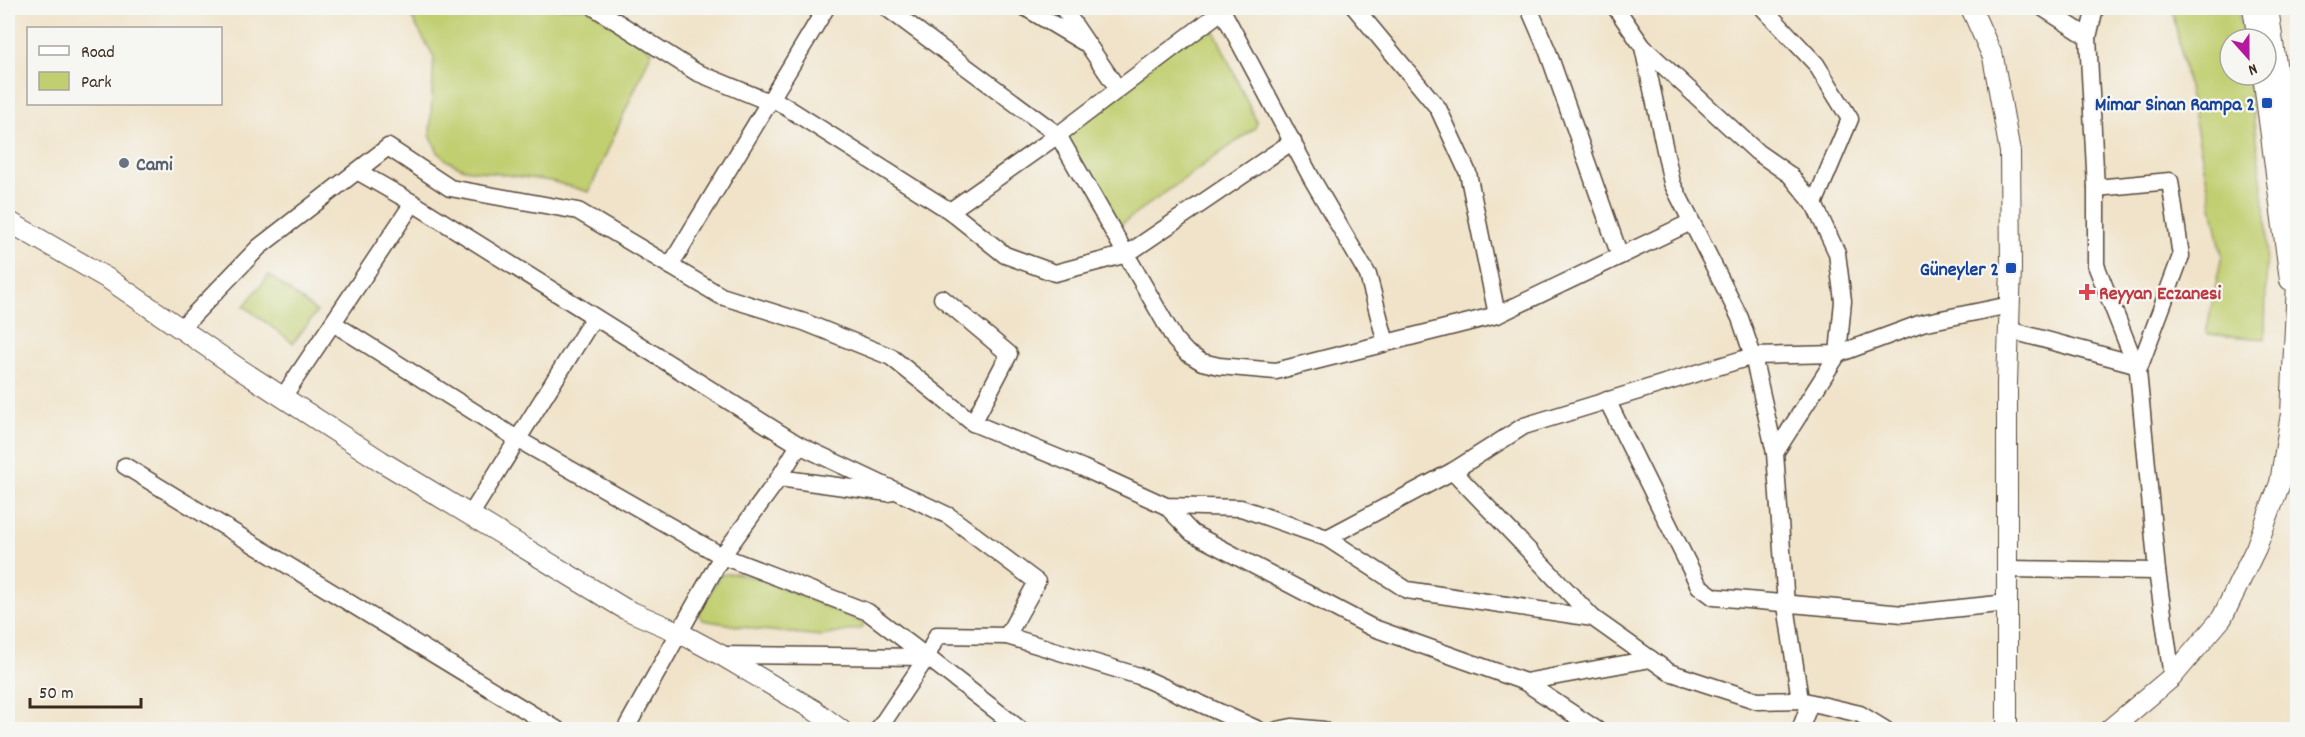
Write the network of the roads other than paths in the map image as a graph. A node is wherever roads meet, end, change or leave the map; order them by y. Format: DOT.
graph roads {
  1 [pos="595,8"];
  2 [pos="826,8"];
  3 [pos="887,8"];
  4 [pos="1026,8"];
  5 [pos="1063,8"];
  6 [pos="1355,8"];
  7 [pos="1529,8"];
  8 [pos="1616,8"];
  9 [pos="1764,8"];
  10 [pos="1971,8"];
  11 [pos="2043,8"];
  12 [pos="2095,8"];
  13 [pos="2253,8"];
  14 [pos="2268,8"];
  15 [pos="1222,9"];
  16 [pos="2256,27"];
  17 [pos="2088,37"];
  18 [pos="1086,45"];
  19 [pos="1643,47"];
  20 [pos="2265,87"];
  21 [pos="1118,90"];
  22 [pos="770,100"];
  23 [pos="1058,135"];
  24 [pos="1293,141"];
  25 [pos="357,171"];
  26 [pos="2096,188"];
  27 [pos="413,203"];
  28 [pos="1814,204"];
  29 [pos="950,211"];
  30 [pos="8,221"];
  31 [pos="1691,222"];
  32 [pos="2298,233"];
  33 [pos="1127,254"];
  34 [pos="1620,256"];
  35 [pos="2298,261"];
  36 [pos="670,266"];
  37 [pos="942,298"];
  38 [pos="2010,305"];
  39 [pos="2296,314"];
  40 [pos="1497,315"];
  41 [pos="594,317"];
  42 [pos="333,323"];
  43 [pos="181,328"];
  44 [pos="2009,330"];
  45 [pos="1386,343"];
  46 [pos="1838,354"];
  47 [pos="1753,356"];
  48 [pos="2137,368"];
  49 [pos="283,397"];
  50 [pos="1606,400"];
  51 [pos="973,423"];
  52 [pos="519,440"];
  53 [pos="799,445"];
  54 [pos="1775,453"];
  55 [pos="125,466"];
  56 [pos="1453,471"];
  57 [pos="779,478"];
  58 [pos="907,496"];
  59 [pos="1166,506"];
  60 [pos="471,514"];
  61 [pos="1327,538"];
  62 [pos="722,556"];
  63 [pos="2008,569"];
  64 [pos="2157,571"];
  65 [pos="2008,603"];
  66 [pos="1786,605"];
  67 [pos="1593,618"];
  68 [pos="678,632"];
  69 [pos="1007,636"];
  70 [pos="721,655"];
  71 [pos="927,657"];
  72 [pos="1651,659"];
  73 [pos="2172,677"];
  74 [pos="1525,682"];
  75 [pos="1805,702"];
  76 [pos="558,729"];
  77 [pos="625,729"];
  78 [pos="841,729"];
  79 [pos="878,729"];
  80 [pos="1021,729"];
  81 [pos="1259,729"];
  82 [pos="1277,729"];
  83 [pos="1324,729"];
  84 [pos="1597,729"];
  85 [pos="1800,729"];
  86 [pos="1886,729"];
  87 [pos="2007,729"];
  88 [pos="2109,729"];
  1 -- 22 [label="street"];
  2 -- 22 [label="street"];
  3 -- 23 [label="street"];
  4 -- 18 [label="street"];
  5 -- 18 [label="street"];
  6 -- 40 [label="street"];
  7 -- 34 [label="street"];
  8 -- 19 [label="street"];
  9 -- 28 [label="street"];
  10 -- 38 [label="street"];
  11 -- 17 [label="street"];
  12 -- 17 [label="street"];
  13 -- 16 [label="street"];
  14 -- 32 [label="street"];
  15 -- 21 [label="street"];
  15 -- 24 [label="street"];
  17 -- 26 [label="street"];
  18 -- 21 [label="street"];
  19 -- 28 [label="street"];
  19 -- 31 [label="street"];
  20 -- 39 [label="street"];
  21 -- 23 [label="street"];
  22 -- 29 [label="street"];
  22 -- 36 [label="street"];
  23 -- 29 [label="street"];
  23 -- 33 [label="street"];
  24 -- 33 [label="street"];
  24 -- 45 [label="street"];
  25 -- 27 [label="street"];
  25 -- 36 [label="street"];
  25 -- 43 [label="street"];
  26 -- 48 [label="street"];
  26 -- 48 [label="street"];
  27 -- 41 [label="street"];
  27 -- 42 [label="street"];
  28 -- 46 [label="street"];
  29 -- 33 [label="street"];
  30 -- 43 [label="street"];
  31 -- 34 [label="street"];
  31 -- 47 [label="street"];
  33 -- 45 [label="street"];
  34 -- 40 [label="street"];
  35 -- 39 [label="street"];
  36 -- 51 [label="street"];
  37 -- 51 [label="street"];
  38 -- 44 [label="street"];
  38 -- 46 [label="street"];
  39 -- 73 [label="street"];
  40 -- 45 [label="street"];
  41 -- 52 [label="street"];
  41 -- 53 [label="street"];
  42 -- 49 [label="street"];
  42 -- 52 [label="street"];
  43 -- 49 [label="street"];
  44 -- 48 [label="street"];
  44 -- 63 [label="street"];
  46 -- 47 [label="street"];
  46 -- 54 [label="street"];
  47 -- 50 [label="street"];
  47 -- 54 [label="street"];
  48 -- 64 [label="street"];
  49 -- 60 [label="street"];
  50 -- 56 [label="street"];
  50 -- 66 [label="street"];
  51 -- 59 [label="street"];
  52 -- 60 [label="street"];
  52 -- 62 [label="street"];
  53 -- 57 [label="street"];
  53 -- 58 [label="street"];
  54 -- 66 [label="street"];
  55 -- 76 [label="street"];
  56 -- 61 [label="street"];
  56 -- 67 [label="street"];
  57 -- 58 [label="street"];
  57 -- 62 [label="street"];
  58 -- 69 [label="street"];
  59 -- 61 [label="street"];
  59 -- 74 [label="street"];
  60 -- 68 [label="street"];
  61 -- 67 [label="street"];
  62 -- 68 [label="street"];
  62 -- 71 [label="street"];
  63 -- 64 [label="street"];
  63 -- 65 [label="street"];
  64 -- 73 [label="street"];
  65 -- 66 [label="street"];
  65 -- 87 [label="street"];
  66 -- 75 [label="street"];
  67 -- 72 [label="street"];
  68 -- 70 [label="street"];
  68 -- 77 [label="street"];
  69 -- 71 [label="street"];
  69 -- 81 [label="street"];
  70 -- 71 [label="street"];
  70 -- 78 [label="street"];
  71 -- 79 [label="street"];
  71 -- 80 [label="street"];
  72 -- 74 [label="street"];
  72 -- 75 [label="street"];
  73 -- 88 [label="street"];
  74 -- 84 [label="street"];
  75 -- 85 [label="street"];
  75 -- 86 [label="street"];
  82 -- 83 [label="street"];
}
